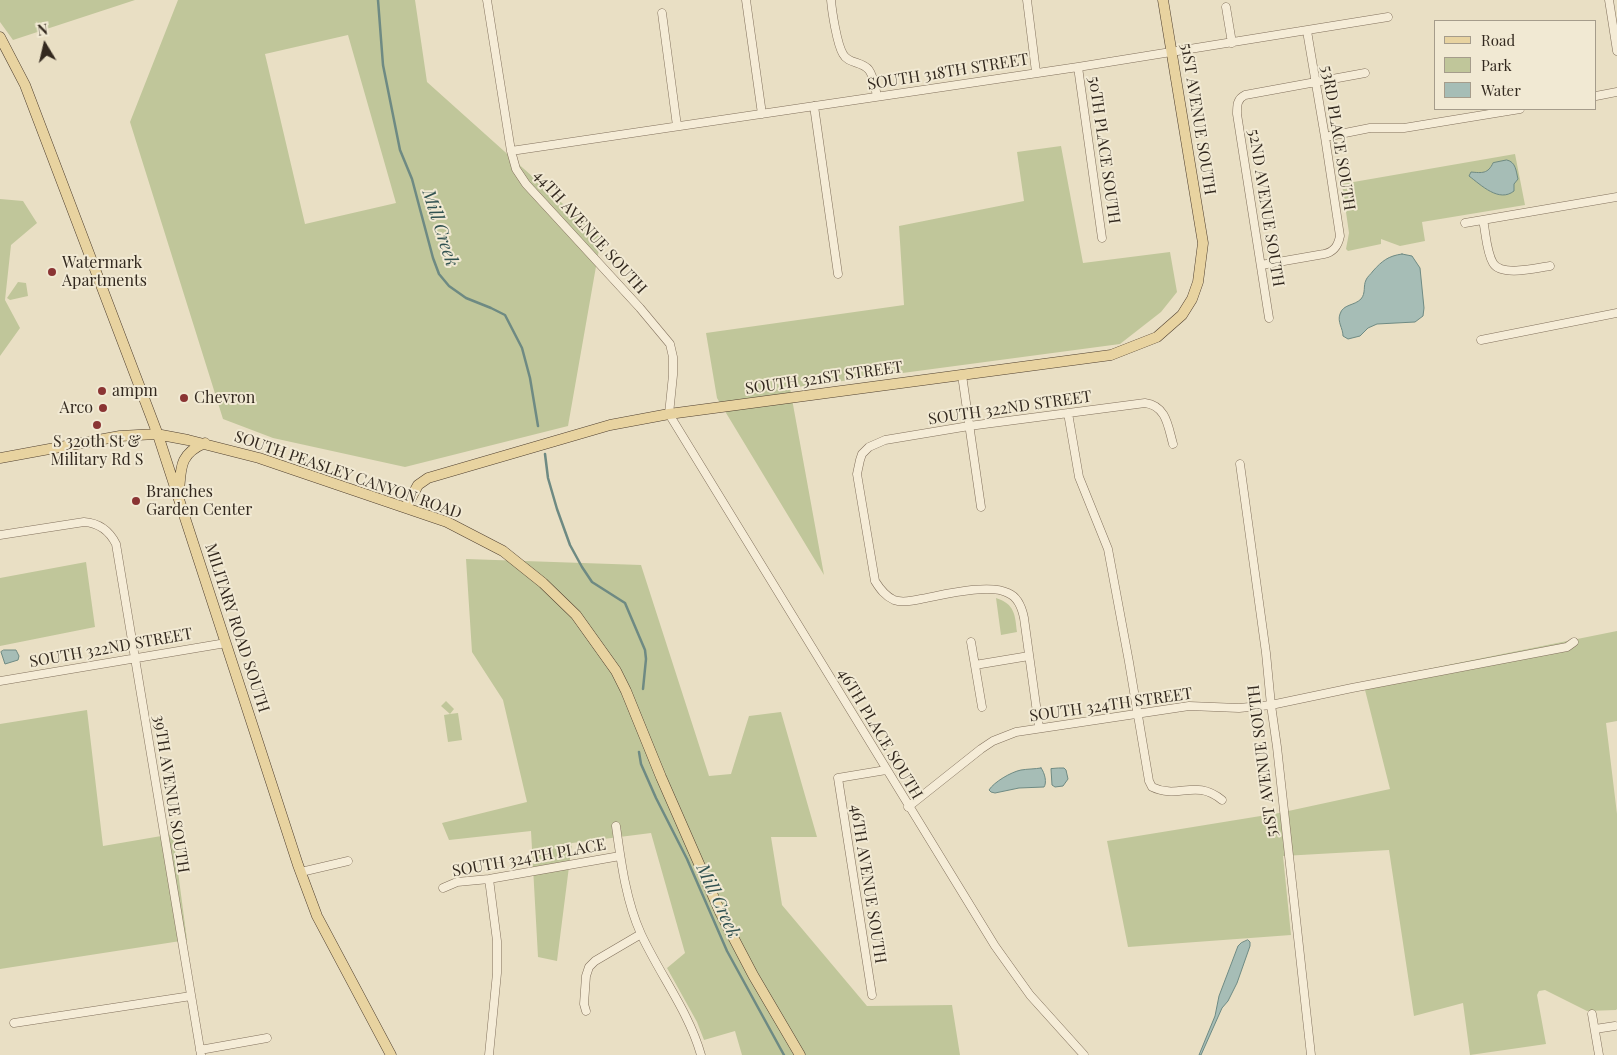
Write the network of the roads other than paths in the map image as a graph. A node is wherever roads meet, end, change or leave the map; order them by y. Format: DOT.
graph roads {
  1 [pos="487,0"];
  2 [pos="746,0"];
  3 [pos="831,0"];
  4 [pos="1027,0"];
  5 [pos="1163,0"];
  6 [pos="1609,0"];
  7 [pos="1226,7"];
  8 [pos="662,14"];
  9 [pos="1388,17"];
  10 [pos="1615,27"];
  11 [pos="1306,31"];
  12 [pos="0,36"];
  13 [pos="1232,43"];
  14 [pos="1617,51"];
  15 [pos="1172,52"];
  16 [pos="1078,67"];
  17 [pos="1036,72"];
  18 [pos="1365,73"];
  19 [pos="1316,82"];
  20 [pos="1617,92"];
  21 [pos="877,96"];
  22 [pos="1597,96"];
  23 [pos="814,106"];
  24 [pos="1514,110"];
  25 [pos="762,114"];
  26 [pos="677,126"];
  27 [pos="1325,137"];
  28 [pos="511,151"];
  29 [pos="1617,197"];
  30 [pos="1483,220"];
  31 [pos="1464,224"];
  32 [pos="1102,238"];
  33 [pos="1203,243"];
  34 [pos="1261,265"];
  35 [pos="1550,266"];
  36 [pos="838,274"];
  37 [pos="1617,313"];
  38 [pos="1269,318"];
  39 [pos="1481,340"];
  40 [pos="962,375"];
  41 [pos="1068,413"];
  42 [pos="669,414"];
  43 [pos="969,426"];
  44 [pos="158,435"];
  45 [pos="205,444"];
  46 [pos="1173,444"];
  47 [pos="0,458"];
  48 [pos="1240,464"];
  49 [pos="179,498"];
  50 [pos="406,507"];
  51 [pos="981,507"];
  52 [pos="0,535"];
  53 [pos="971,642"];
  54 [pos="1574,642"];
  55 [pos="226,643"];
  56 [pos="1030,656"];
  57 [pos="134,658"];
  58 [pos="975,665"];
  59 [pos="0,682"];
  60 [pos="1270,705"];
  61 [pos="982,707"];
  62 [pos="1138,713"];
  63 [pos="1039,727"];
  64 [pos="886,770"];
  65 [pos="1222,800"];
  66 [pos="908,807"];
  67 [pos="616,826"];
  68 [pos="620,856"];
  69 [pos="348,861"];
  70 [pos="301,872"];
  71 [pos="489,879"];
  72 [pos="443,888"];
  73 [pos="641,934"];
  74 [pos="872,995"];
  75 [pos="191,996"];
  76 [pos="586,1011"];
  77 [pos="1592,1014"];
  78 [pos="14,1023"];
  79 [pos="1615,1026"];
  80 [pos="1595,1029"];
  81 [pos="267,1038"];
  82 [pos="200,1052"];
  83 [pos="391,1055"];
  84 [pos="489,1055"];
  85 [pos="701,1055"];
  86 [pos="800,1055"];
  87 [pos="1084,1055"];
  88 [pos="1311,1055"];
  89 [pos="1599,1055"];
  1 -- 28 [label="street, 44TH AVENUE SOUTH"];
  2 -- 25 [label="street"];
  3 -- 21 [label="street"];
  4 -- 17 [label="street"];
  5 -- 15 [label="main road, 51ST AVENUE SOUTH"];
  6 -- 10 [label="street"];
  7 -- 13 [label="street"];
  8 -- 26 [label="street"];
  9 -- 11 [label="street, SOUTH 318TH STREET"];
  10 -- 14 [label="street"];
  11 -- 13 [label="street, SOUTH 318TH STREET"];
  11 -- 19 [label="street, 53RD PLACE SOUTH"];
  12 -- 44 [label="main road, MILITARY ROAD SOUTH"];
  13 -- 15 [label="street, SOUTH 318TH STREET"];
  15 -- 16 [label="street, SOUTH 318TH STREET"];
  15 -- 33 [label="main road, 51ST AVENUE SOUTH"];
  16 -- 17 [label="street, SOUTH 318TH STREET"];
  16 -- 32 [label="street, 50TH PLACE SOUTH"];
  17 -- 21 [label="street, SOUTH 318TH STREET"];
  18 -- 19 [label="street"];
  19 -- 27 [label="street, 53RD PLACE SOUTH"];
  19 -- 34 [label="street, 52ND AVENUE SOUTH"];
  20 -- 22 [label="street"];
  21 -- 23 [label="street, SOUTH 318TH STREET"];
  23 -- 25 [label="street, SOUTH 318TH STREET"];
  23 -- 36 [label="street"];
  24 -- 27 [label="street"];
  25 -- 26 [label="street, SOUTH 318TH STREET"];
  26 -- 28 [label="street, SOUTH 318TH STREET"];
  27 -- 34 [label="street, 53RD PLACE SOUTH"];
  28 -- 42 [label="street, 44TH AVENUE SOUTH"];
  29 -- 30 [label="street"];
  30 -- 31 [label="street"];
  30 -- 35 [label="street"];
  33 -- 40 [label="main road, SOUTH 321ST STREET"];
  34 -- 38 [label="street, 52ND AVENUE SOUTH"];
  37 -- 39 [label="street"];
  40 -- 42 [label="main road, SOUTH 321ST STREET"];
  40 -- 43 [label="street"];
  41 -- 43 [label="street, SOUTH 322ND STREET"];
  41 -- 46 [label="street, SOUTH 322ND STREET"];
  41 -- 62 [label="street"];
  42 -- 50 [label="main road, SOUTH 321ST STREET"];
  42 -- 64 [label="street, 46TH PLACE SOUTH"];
  43 -- 51 [label="street"];
  43 -- 56 [label="street, SOUTH 322ND STREET"];
  44 -- 45 [label="main road, SOUTH PEASLEY CANYON ROAD"];
  44 -- 47 [label="main road, SOUTH PEASLEY CANYON ROAD"];
  44 -- 49 [label="main road, MILITARY ROAD SOUTH"];
  45 -- 49 [label="main road"];
  45 -- 50 [label="main road, SOUTH PEASLEY CANYON ROAD"];
  48 -- 60 [label="street, 51ST AVENUE SOUTH"];
  49 -- 55 [label="main road, MILITARY ROAD SOUTH"];
  50 -- 86 [label="main road, SOUTH PEASLEY CANYON ROAD"];
  52 -- 57 [label="street, 39TH AVENUE SOUTH"];
  53 -- 58 [label="street"];
  54 -- 60 [label="street, SOUTH 324TH STREET"];
  55 -- 57 [label="street, SOUTH 322ND STREET"];
  55 -- 70 [label="main road, MILITARY ROAD SOUTH"];
  56 -- 58 [label="street"];
  56 -- 63 [label="street"];
  57 -- 59 [label="street, SOUTH 322ND STREET"];
  57 -- 75 [label="street, 39TH AVENUE SOUTH"];
  58 -- 61 [label="street"];
  60 -- 62 [label="street, SOUTH 324TH STREET"];
  60 -- 88 [label="street, 51ST AVENUE SOUTH"];
  62 -- 63 [label="street, SOUTH 324TH STREET"];
  62 -- 65 [label="street"];
  63 -- 66 [label="street, SOUTH 324TH STREET"];
  64 -- 66 [label="street, 46TH PLACE SOUTH"];
  64 -- 74 [label="street, 46TH AVENUE SOUTH"];
  66 -- 87 [label="street, 46TH PLACE SOUTH"];
  67 -- 68 [label="street"];
  68 -- 71 [label="street, SOUTH 324TH PLACE"];
  68 -- 73 [label="street"];
  69 -- 70 [label="street"];
  70 -- 83 [label="main road, MILITARY ROAD SOUTH"];
  71 -- 72 [label="street, SOUTH 324TH PLACE"];
  71 -- 84 [label="street"];
  73 -- 76 [label="street"];
  73 -- 85 [label="street"];
  75 -- 78 [label="street"];
  75 -- 82 [label="street, 39TH AVENUE SOUTH"];
  77 -- 80 [label="street"];
  79 -- 80 [label="street"];
  80 -- 89 [label="street"];
  81 -- 82 [label="street"];
}
